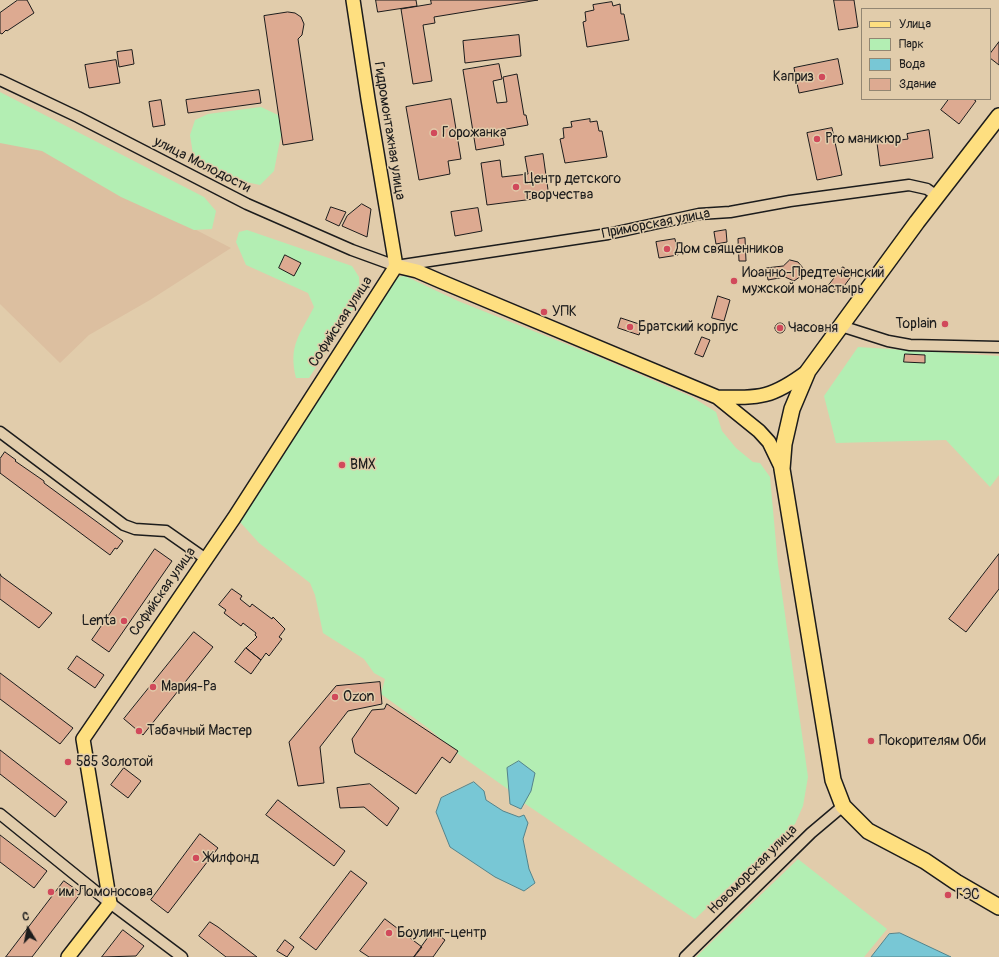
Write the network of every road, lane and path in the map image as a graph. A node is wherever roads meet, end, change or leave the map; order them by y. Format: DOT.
graph roads {
  1 [pos="353,0"];
  2 [pos="0,80"];
  3 [pos="999,116"];
  4 [pos="937,196"];
  5 [pos="396,266"];
  6 [pos="841,326"];
  7 [pos="999,347"];
  8 [pos="808,371"];
  9 [pos="717,397"];
  10 [pos="0,432"];
  11 [pos="782,469"];
  12 [pos="206,558"];
  13 [pos="843,806"];
  14 [pos="0,814"];
  15 [pos="110,903"];
  16 [pos="999,907"];
  17 [pos="68,957"];
  18 [pos="182,957"];
  19 [pos="685,957"];
  1 -- 5 [label="main road, Гидромонтажная улица"];
  2 -- 5 [label="street, улица Молодости"];
  3 -- 4 [label="highway"];
  4 -- 5 [label="street, Приморская улица"];
  4 -- 6 [label="highway"];
  5 -- 9 [label="main road"];
  5 -- 12 [label="main road, Софийская улица"];
  6 -- 7 [label="street"];
  6 -- 8 [label="highway"];
  8 -- 9 [label="main road"];
  8 -- 11 [label="highway"];
  9 -- 11 [label="main road"];
  10 -- 12 [label="street"];
  11 -- 13 [label="highway"];
  12 -- 15 [label="main road, Софийская улица"];
  13 -- 16 [label="highway"];
  13 -- 19 [label="street, Новоморская улица"];
  14 -- 15 [label="street"];
  15 -- 17 [label="main road"];
  15 -- 18 [label="street"];
}
